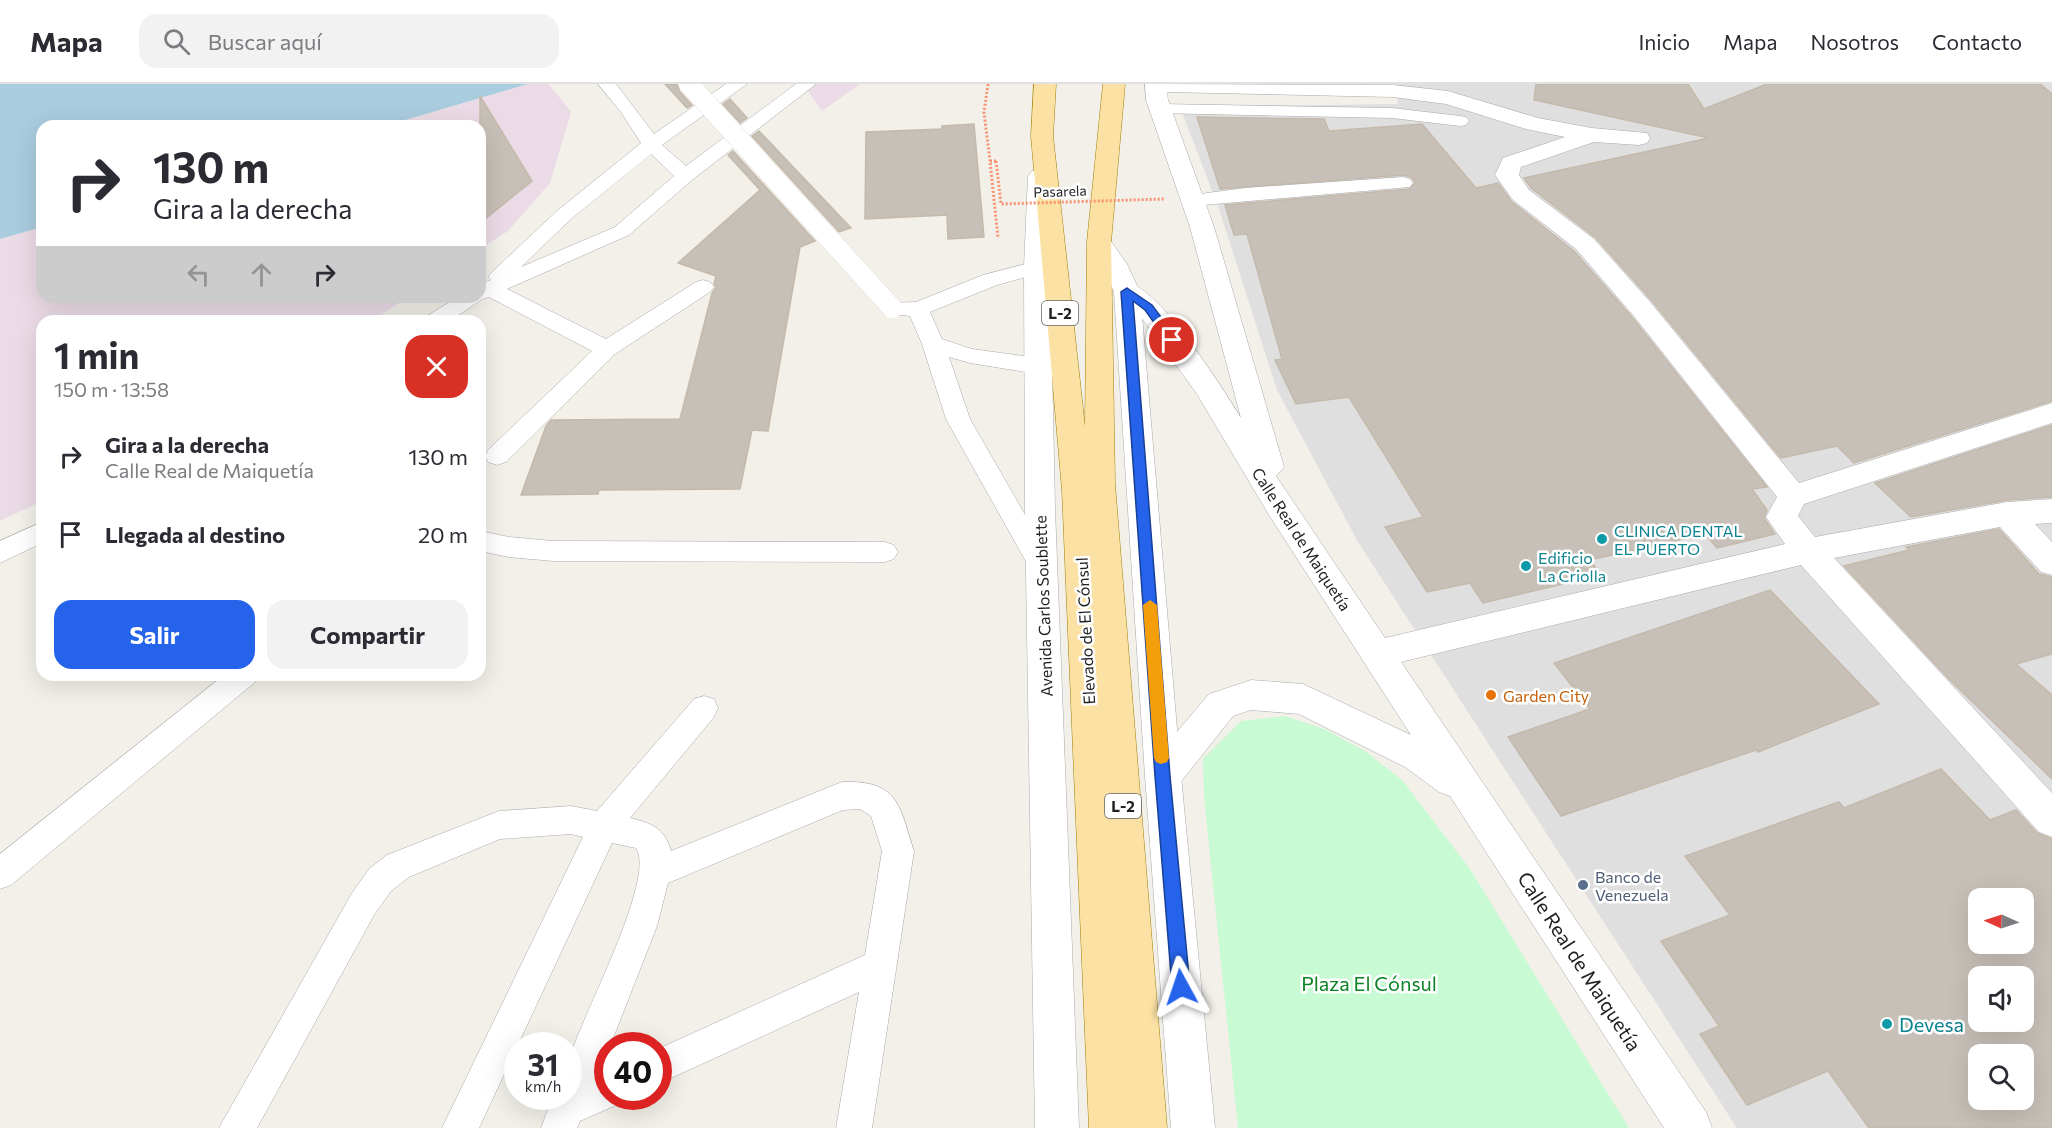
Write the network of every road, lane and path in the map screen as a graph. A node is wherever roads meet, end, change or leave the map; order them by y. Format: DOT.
graph roads {
  1 [pos="608,84"];
  2 [pos="689,84"];
  3 [pos="988,84"];
  4 [pos="1045,84"];
  5 [pos="1114,84"];
  6 [pos="794,87"];
  7 [pos="746,89"];
  8 [pos="1158,92"];
  9 [pos="774,110"];
  10 [pos="1460,120"];
  11 [pos="1592,135"];
  12 [pos="1042,136"];
  13 [pos="1639,138"];
  14 [pos="651,144"];
  15 [pos="990,161"];
  16 [pos="685,176"];
  17 [pos="1403,183"];
  18 [pos="1164,199"];
  19 [pos="1192,200"];
  20 [pos="1100,242"];
  21 [pos="1036,267"];
  22 [pos="990,280"];
  23 [pos="486,287"];
  24 [pos="703,287"];
  25 [pos="486,290"];
  26 [pos="1127,292"];
  27 [pos="486,296"];
  28 [pos="464,303"];
  29 [pos="918,309"];
  30 [pos="445,315"];
  31 [pos="933,344"];
  32 [pos="607,349"];
  33 [pos="1038,366"];
  34 [pos="2052,414"];
  35 [pos="497,456"];
  36 [pos="1793,496"];
  37 [pos="1280,507"];
  38 [pos="2052,511"];
  39 [pos="2007,514"];
  40 [pos="36,535"];
  41 [pos="486,542"];
  42 [pos="1808,551"];
  43 [pos="885,552"];
  44 [pos="0,553"];
  45 [pos="2052,562"];
  46 [pos="1042,567"];
  47 [pos="1376,654"];
  48 [pos="237,681"];
  49 [pos="704,708"];
  50 [pos="1163,776"];
  51 [pos="1470,794"];
  52 [pos="2052,820"];
  53 [pos="604,826"];
  54 [pos="656,873"];
  55 [pos="0,874"];
  56 [pos="880,965"];
  57 [pos="672,1061"];
  58 [pos="594,1099"];
  59 [pos="563,1118"];
  60 [pos="237,1128"];
  61 [pos="460,1128"];
  62 [pos="854,1128"];
  63 [pos="1057,1128"];
  64 [pos="1111,1128"];
  65 [pos="1145,1128"];
  66 [pos="1193,1128"];
  67 [pos="1690,1128"];
  1 -- 14 [label="lane"];
  2 -- 29 [label="lane, bridge"];
  3 -- 15 [label="path"];
  4 -- 12 [label="main road, Avenida Carlos Soublette / L-2"];
  5 -- 20 [label="main road, L-2"];
  6 -- 9 [label="lane"];
  7 -- 9 [label="lane"];
  7 -- 14 [label="lane"];
  8 -- 10 [label="lane"];
  8 -- 11 [label="street"];
  8 -- 19 [label="street"];
  9 -- 16 [label="lane"];
  11 -- 13 [label="street"];
  11 -- 36 [label="street"];
  12 -- 21 [label="street, Avenida Carlos Soublette / L-2"];
  12 -- 64 [label="main road, Elevado de El Cónsul / L-2"];
  14 -- 16 [label="lane"];
  14 -- 23 [label="lane"];
  15 -- 18 [label="path, Pasarela, bridge"];
  15 -- 22 [label="path"];
  16 -- 25 [label="lane"];
  17 -- 19 [label="lane"];
  19 -- 37 [label="street"];
  20 -- 26 [label="street, L-2"];
  20 -- 65 [label="main road, Elevado de El Cónsul / L-2"];
  21 -- 22 [label="lane"];
  21 -- 33 [label="street, Avenida Carlos Soublette / L-2"];
  22 -- 29 [label="lane"];
  24 -- 32 [label="lane"];
  26 -- 37 [label="street, Calle Real de Maiquetía"];
  26 -- 50 [label="street, L-2"];
  27 -- 32 [label="lane"];
  28 -- 30 [label="lane"];
  29 -- 31 [label="lane"];
  31 -- 33 [label="lane"];
  31 -- 46 [label="lane"];
  32 -- 35 [label="lane"];
  33 -- 46 [label="street, Avenida Carlos Soublette / L-2"];
  34 -- 36 [label="street"];
  36 -- 42 [label="street"];
  37 -- 47 [label="street, Calle Real de Maiquetía"];
  38 -- 39 [label="street"];
  39 -- 42 [label="street"];
  39 -- 45 [label="street"];
  40 -- 44 [label="lane"];
  41 -- 43 [label="lane"];
  42 -- 47 [label="street"];
  42 -- 52 [label="street"];
  46 -- 63 [label="street, Avenida Carlos Soublette / L-2"];
  47 -- 51 [label="street, Calle Real de Maiquetía"];
  48 -- 55 [label="lane"];
  49 -- 53 [label="lane"];
  50 -- 51 [label="street, Calle Real de Maiquetía"];
  50 -- 66 [label="street, L-2"];
  51 -- 67 [label="street, Calle Real de Maiquetía"];
  53 -- 54 [label="lane"];
  53 -- 60 [label="lane"];
  53 -- 61 [label="lane"];
  54 -- 56 [label="lane"];
  54 -- 59 [label="lane"];
  56 -- 57 [label="lane"];
  56 -- 62 [label="lane"];
  58 -- 59 [label="lane"];
}
